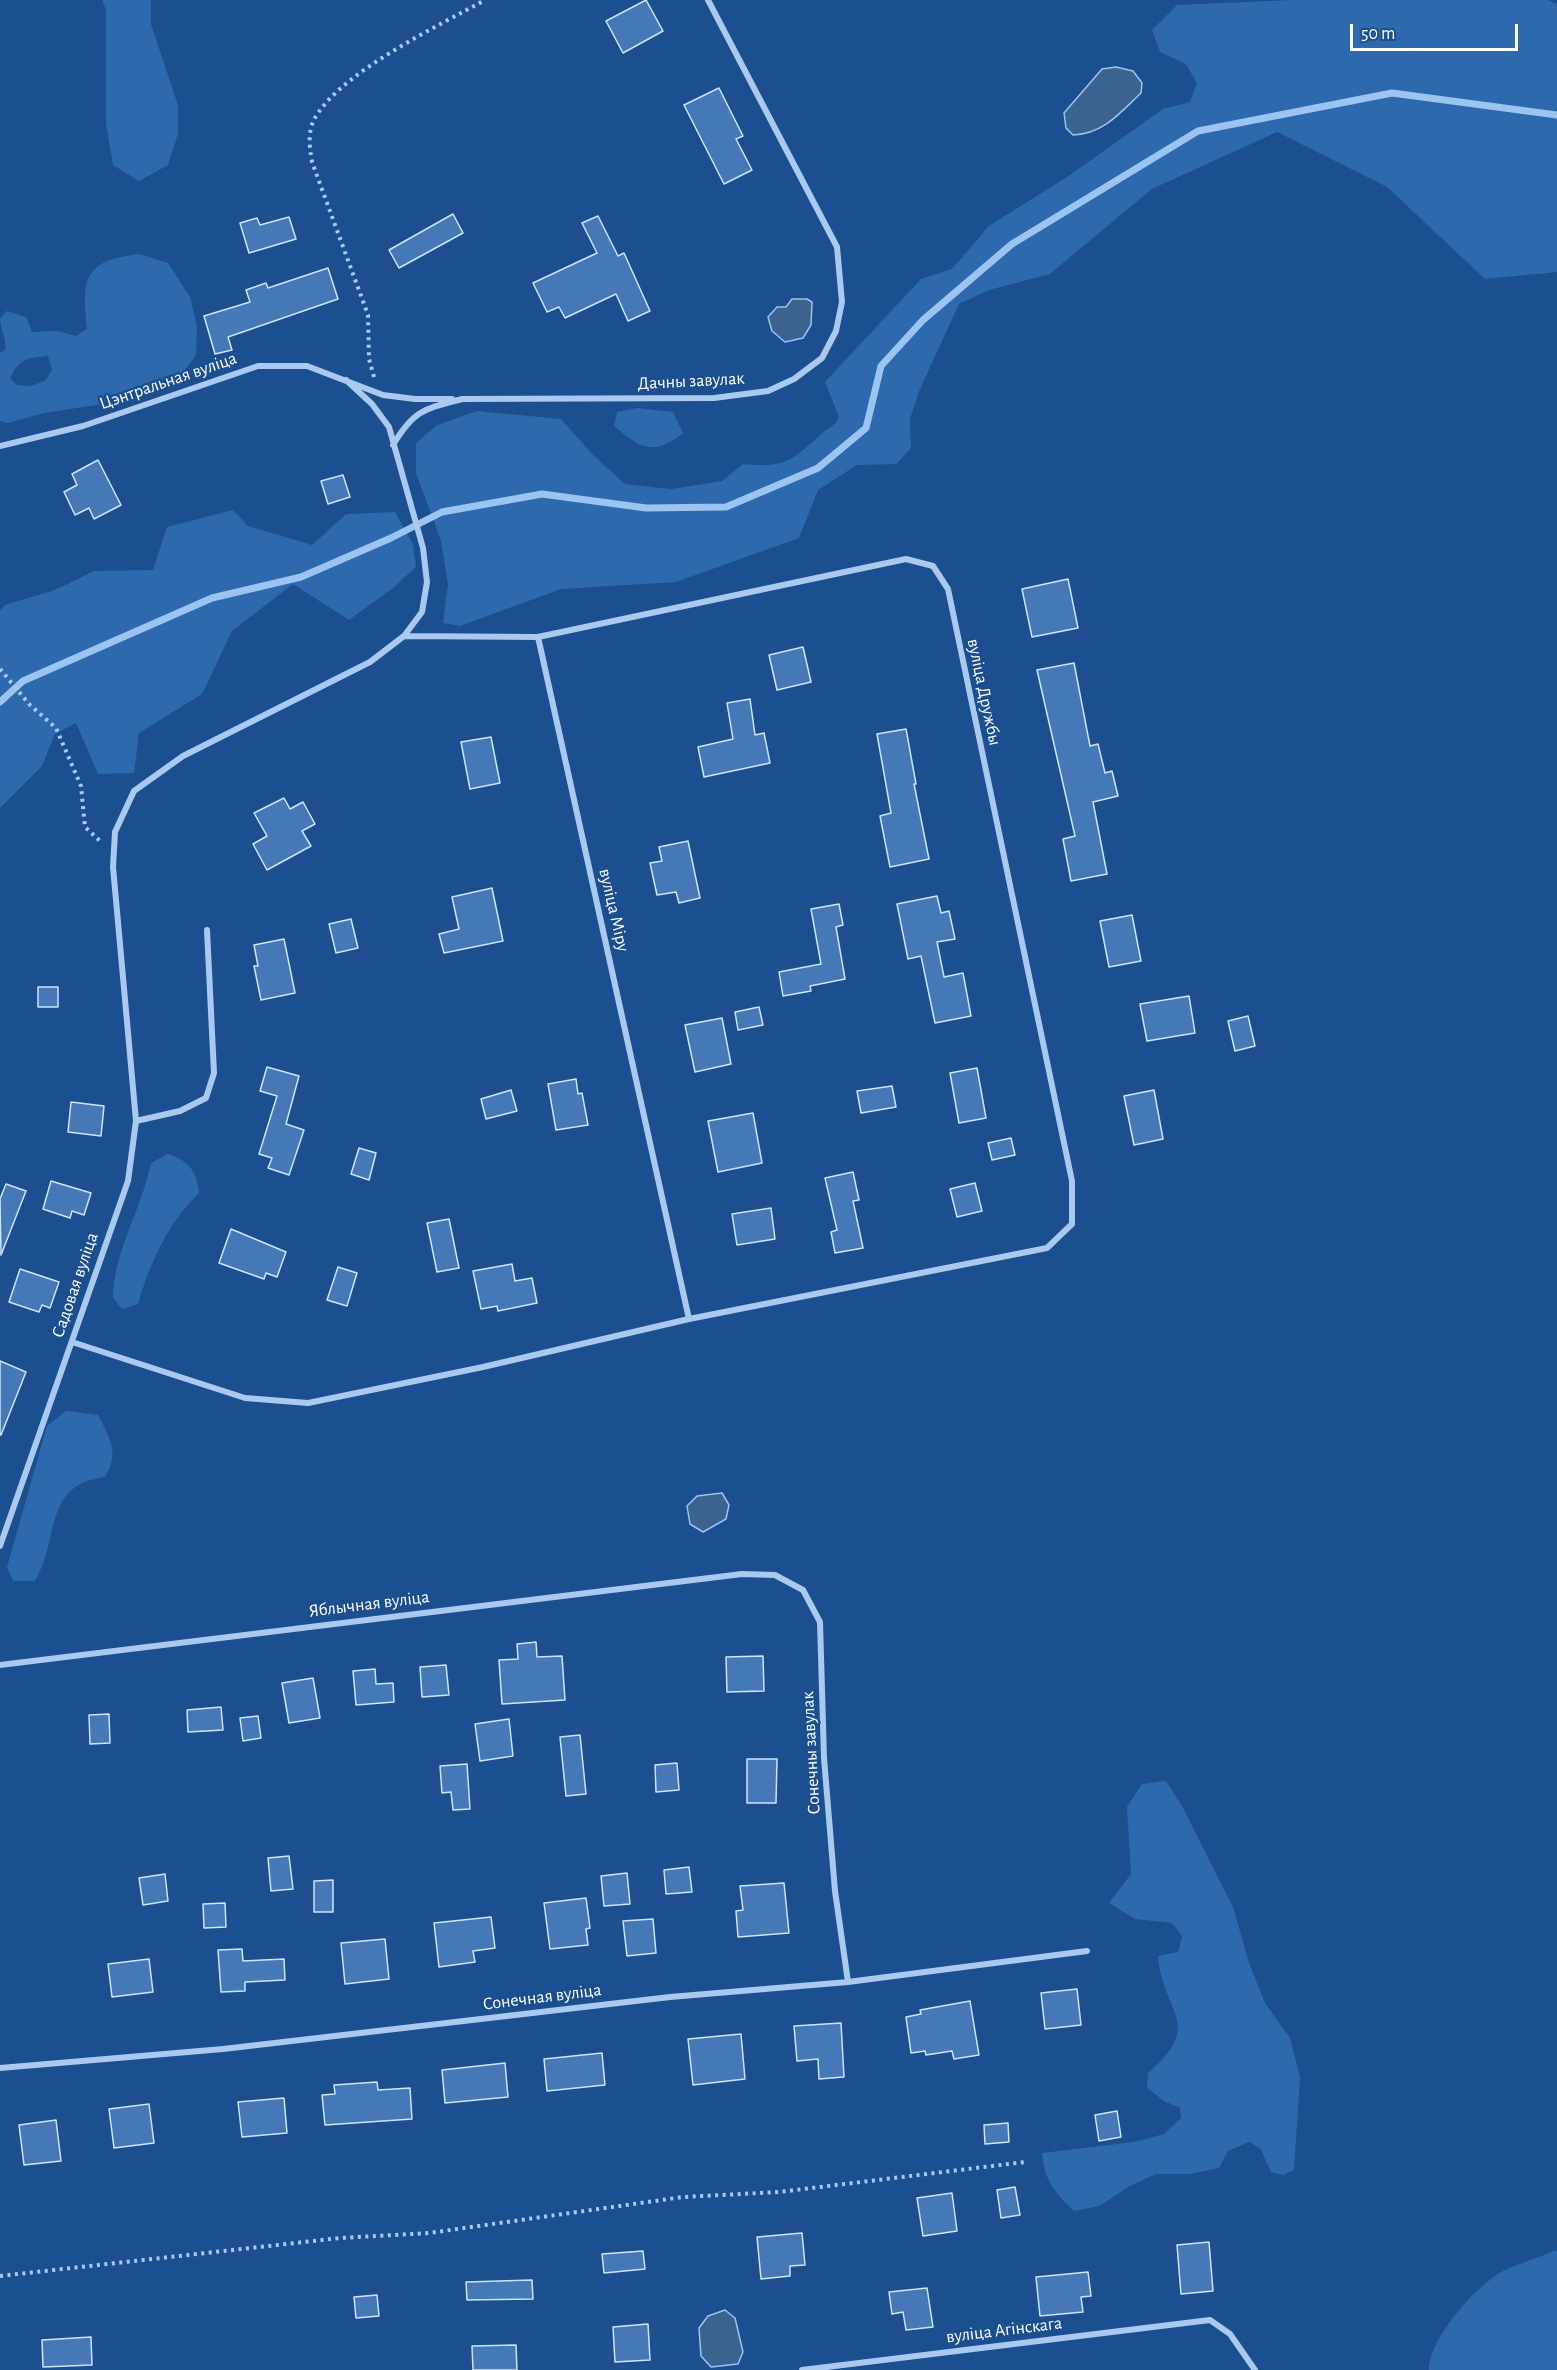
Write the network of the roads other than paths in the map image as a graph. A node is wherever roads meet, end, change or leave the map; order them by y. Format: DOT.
graph roads {
  1 [pos="708,0"];
  2 [pos="346,380"];
  3 [pos="462,399"];
  4 [pos="0,446"];
  5 [pos="393,446"];
  6 [pos="404,636"];
  7 [pos="538,637"];
  8 [pos="207,930"];
  9 [pos="136,1121"];
  10 [pos="689,1319"];
  11 [pos="72,1342"];
  12 [pos="0,1546"];
  13 [pos="742,1574"];
  14 [pos="0,1665"];
  15 [pos="1087,1951"];
  16 [pos="848,1982"];
  17 [pos="0,2068"];
  18 [pos="802,2370"];
  19 [pos="1255,2370"];
  1 -- 3 [label="street, Дачны завулак"];
  2 -- 3 [label="street, Цэнтральная вуліца"];
  2 -- 4 [label="street, Цэнтральная вуліца"];
  2 -- 5 [label="street, Цэнтральная вуліца"];
  3 -- 5 [label="street, Дачны завулак"];
  5 -- 6 [label="street, Цэнтральная вуліца"];
  6 -- 7 [label="street"];
  6 -- 9 [label="street, Садовая вуліца"];
  7 -- 10 [label="street, вуліца Міру"];
  7 -- 10 [label="street, вуліца Дружбы"];
  8 -- 9 [label="street"];
  9 -- 11 [label="street, Садовая вуліца"];
  10 -- 11 [label="street"];
  11 -- 12 [label="street, Садовая вуліца"];
  13 -- 14 [label="street, Яблычная вуліца"];
  13 -- 16 [label="street, Сонечны завулак"];
  15 -- 16 [label="street, Сонечная вуліца"];
  16 -- 17 [label="street, Сонечная вуліца"];
  18 -- 19 [label="street, вуліца Агінскага"];
}
